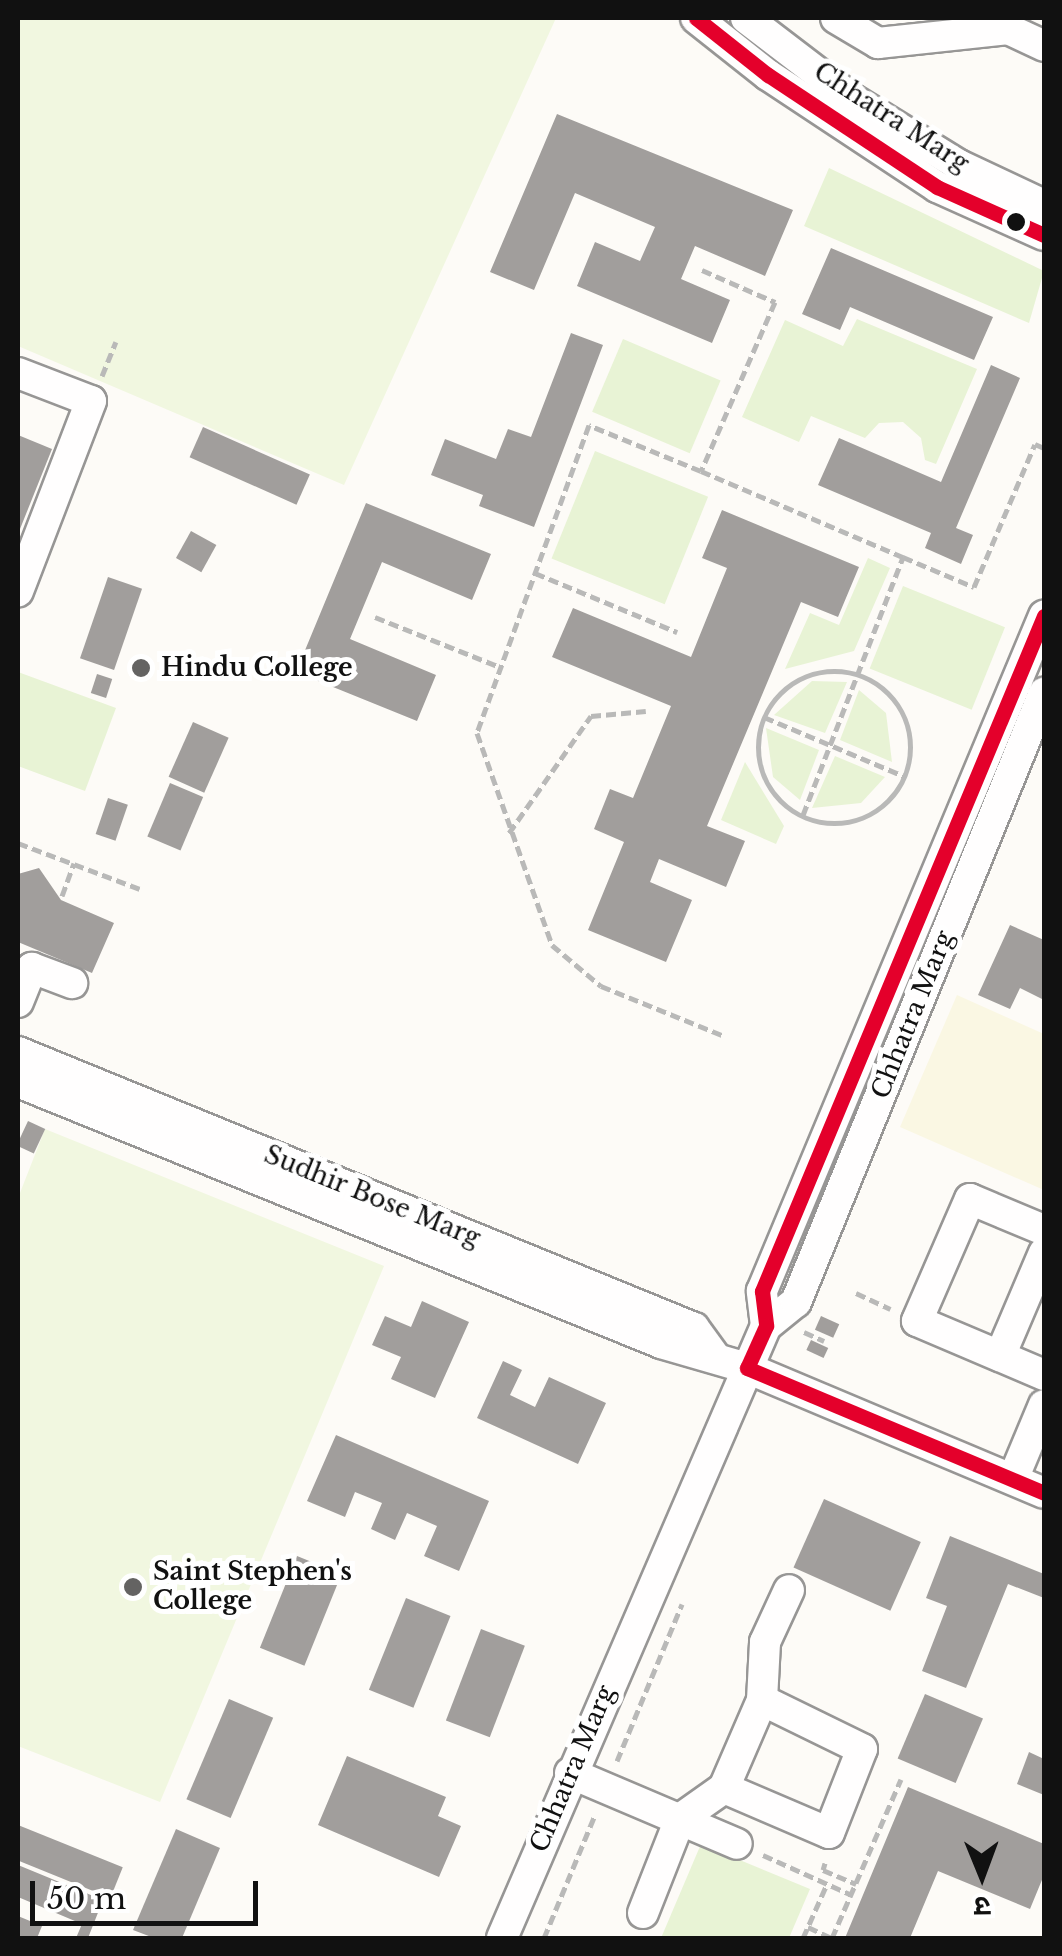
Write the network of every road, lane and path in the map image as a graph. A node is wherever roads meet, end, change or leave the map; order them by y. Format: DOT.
graph roads {
  1 [pos="699,18"];
  2 [pos="746,18"];
  3 [pos="836,18"];
  4 [pos="1044,46"];
  5 [pos="1044,205"];
  6 [pos="1044,235"];
  7 [pos="702,270"];
  8 [pos="18,372"];
  9 [pos="1044,448"];
  10 [pos="701,471"];
  11 [pos="903,557"];
  12 [pos="534,573"];
  13 [pos="18,591"];
  14 [pos="1044,616"];
  15 [pos="376,618"];
  16 [pos="677,632"];
  17 [pos="500,667"];
  18 [pos="856,674"];
  19 [pos="1044,693"];
  20 [pos="646,711"];
  21 [pos="764,717"];
  22 [pos="1035,744"];
  23 [pos="829,745"];
  24 [pos="904,776"];
  25 [pos="802,815"];
  26 [pos="509,833"];
  27 [pos="18,843"];
  28 [pos="74,863"];
  29 [pos="140,889"];
  30 [pos="62,896"];
  31 [pos="72,983"];
  32 [pos="18,1002"];
  33 [pos="724,1036"];
  34 [pos="18,1052"];
  35 [pos="18,1082"];
  36 [pos="1044,1230"];
  37 [pos="1044,1253"];
  38 [pos="856,1293"];
  39 [pos="917,1321"];
  40 [pos="780,1327"];
  41 [pos="824,1341"];
  42 [pos="714,1356"];
  43 [pos="1000,1356"];
  44 [pos="747,1368"];
  45 [pos="1044,1375"];
  46 [pos="1044,1405"];
  47 [pos="1014,1479"];
  48 [pos="1044,1493"];
  49 [pos="790,1590"];
  50 [pos="687,1592"];
  51 [pos="762,1700"];
  52 [pos="570,1772"];
  53 [pos="902,1779"];
  54 [pos="606,1788"];
  55 [pos="724,1788"];
  56 [pos="680,1819"];
  57 [pos="738,1844"];
  58 [pos="781,1863"];
  59 [pos="823,1870"];
  60 [pos="827,1884"];
  61 [pos="856,1884"];
  62 [pos="852,1894"];
  63 [pos="643,1913"];
  64 [pos="808,1928"];
  65 [pos="502,1938"];
  66 [pos="544,1938"];
  67 [pos="804,1938"];
  68 [pos="832,1938"];
  1 -- 6 [label="street, Chhatra Marg"];
  2 -- 5 [label="street, Chhatra Marg"];
  3 -- 4 [label="street"];
  7 -- 10 [label="path"];
  8 -- 13 [label="street"];
  9 -- 11 [label="path"];
  10 -- 11 [label="path"];
  10 -- 12 [label="path"];
  11 -- 18 [label="path"];
  12 -- 16 [label="path"];
  12 -- 17 [label="path"];
  14 -- 40 [label="street, Chhatra Marg"];
  15 -- 17 [label="path"];
  17 -- 26 [label="path"];
  18 -- 21 [label="path"];
  18 -- 23 [label="path"];
  18 -- 24 [label="path"];
  19 -- 22 [label="street, Chhatra Marg"];
  20 -- 26 [label="path"];
  21 -- 23 [label="path"];
  21 -- 25 [label="path"];
  22 -- 40 [label="street, Chhatra Marg"];
  23 -- 24 [label="path"];
  23 -- 25 [label="path"];
  24 -- 25 [label="path"];
  26 -- 33 [label="path"];
  27 -- 28 [label="path"];
  28 -- 29 [label="path"];
  28 -- 30 [label="path"];
  31 -- 32 [label="street"];
  34 -- 42 [label="street, Sudhir Bose Marg"];
  35 -- 42 [label="street, Sudhir Bose Marg"];
  36 -- 39 [label="street"];
  37 -- 43 [label="street"];
  38 -- 39 [label="path"];
  39 -- 43 [label="street"];
  40 -- 41 [label="path"];
  40 -- 44 [label="street, Chhatra Marg"];
  42 -- 44 [label="street, Sudhir Bose Marg"];
  43 -- 45 [label="street"];
  44 -- 47 [label="street, Sudhir Bose Marg"];
  44 -- 52 [label="street, Chhatra Marg"];
  46 -- 47 [label="street"];
  47 -- 48 [label="street, Sudhir Bose Marg"];
  49 -- 51 [label="street"];
  50 -- 54 [label="path"];
  51 -- 55 [label="street"];
  51 -- 55 [label="street"];
  52 -- 54 [label="street"];
  52 -- 65 [label="street, Chhatra Marg"];
  53 -- 61 [label="path"];
  54 -- 56 [label="street"];
  54 -- 66 [label="path"];
  55 -- 56 [label="street"];
  56 -- 57 [label="street"];
  56 -- 63 [label="street"];
  58 -- 60 [label="path"];
  59 -- 61 [label="path"];
  60 -- 62 [label="path"];
  60 -- 64 [label="path"];
  61 -- 62 [label="path"];
  62 -- 68 [label="path"];
  64 -- 67 [label="path"];
  64 -- 68 [label="path"];
}
